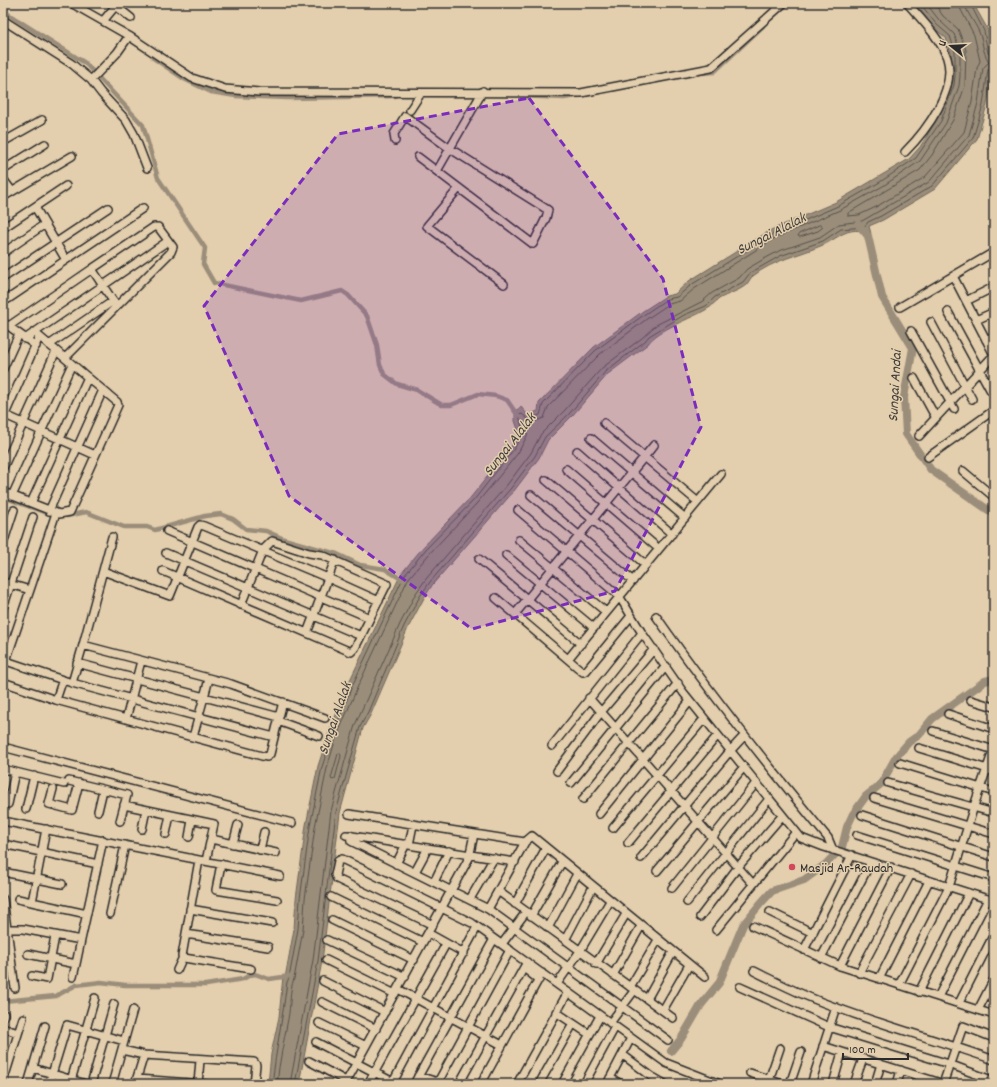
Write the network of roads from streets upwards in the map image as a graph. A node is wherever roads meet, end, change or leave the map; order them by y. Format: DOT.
graph roads {
  1 [pos="71,3"];
  2 [pos="784,3"];
  3 [pos="907,3"];
  4 [pos="117,4"];
  5 [pos="82,5"];
  6 [pos="131,18"];
  7 [pos="3,20"];
  8 [pos="103,21"];
  9 [pos="129,36"];
  10 [pos="94,78"];
  11 [pos="483,91"];
  12 [pos="421,93"];
  13 [pos="410,110"];
  14 [pos="42,120"];
  15 [pos="395,141"];
  16 [pos="3,142"];
  17 [pos="45,144"];
  18 [pos="449,148"];
  19 [pos="909,148"];
  20 [pos="72,156"];
  21 [pos="418,158"];
  22 [pos="147,168"];
  23 [pos="3,170"];
  24 [pos="436,171"];
  25 [pos="3,179"];
  26 [pos="66,186"];
  27 [pos="459,188"];
  28 [pos="12,191"];
  29 [pos="3,197"];
  30 [pos="35,207"];
  31 [pos="108,208"];
  32 [pos="143,208"];
  33 [pos="45,224"];
  34 [pos="3,228"];
  35 [pos="168,241"];
  36 [pos="56,243"];
  37 [pos="994,252"];
  38 [pos="3,253"];
  39 [pos="66,260"];
  40 [pos="92,269"];
  41 [pos="953,276"];
  42 [pos="3,278"];
  43 [pos="504,284"];
  44 [pos="103,285"];
  45 [pos="994,288"];
  46 [pos="3,294"];
  47 [pos="966,301"];
  48 [pos="115,303"];
  49 [pos="900,307"];
  50 [pos="948,312"];
  51 [pos="994,312"];
  52 [pos="976,320"];
  53 [pos="931,322"];
  54 [pos="6,324"];
  55 [pos="911,331"];
  56 [pos="19,334"];
  57 [pos="37,335"];
  58 [pos="994,336"];
  59 [pos="25,339"];
  60 [pos="986,340"];
  61 [pos="49,345"];
  62 [pos="36,346"];
  63 [pos="56,351"];
  64 [pos="65,358"];
  65 [pos="72,364"];
  66 [pos="3,369"];
  67 [pos="88,377"];
  68 [pos="914,378"];
  69 [pos="103,390"];
  70 [pos="991,391"];
  71 [pos="972,399"];
  72 [pos="954,409"];
  73 [pos="994,410"];
  74 [pos="4,416"];
  75 [pos="936,418"];
  76 [pos="604,422"];
  77 [pos="24,423"];
  78 [pos="42,431"];
  79 [pos="920,436"];
  80 [pos="591,438"];
  81 [pos="59,439"];
  82 [pos="654,445"];
  83 [pos="77,447"];
  84 [pos="577,452"];
  85 [pos="95,455"];
  86 [pos="645,457"];
  87 [pos="928,457"];
  88 [pos="3,468"];
  89 [pos="566,469"];
  90 [pos="963,471"];
  91 [pos="632,473"];
  92 [pos="721,474"];
  93 [pos="546,480"];
  94 [pos="619,488"];
  95 [pos="3,492"];
  96 [pos="531,495"];
  97 [pos="12,496"];
  98 [pos="994,497"];
  99 [pos="698,502"];
  100 [pos="31,503"];
  101 [pos="606,504"];
  102 [pos="14,510"];
  103 [pos="518,510"];
  104 [pos="52,512"];
  105 [pos="33,517"];
  106 [pos="685,518"];
  107 [pos="593,520"];
  108 [pos="167,532"];
  109 [pos="672,534"];
  110 [pos="579,535"];
  111 [pos="112,537"];
  112 [pos="519,540"];
  113 [pos="192,542"];
  114 [pos="3,544"];
  115 [pos="659,549"];
  116 [pos="263,550"];
  117 [pos="566,551"];
  118 [pos="166,553"];
  119 [pos="506,554"];
  120 [pos="479,559"];
  121 [pos="184,560"];
  122 [pos="335,560"];
  123 [pos="646,565"];
  124 [pos="552,567"];
  125 [pos="256,568"];
  126 [pos="103,570"];
  127 [pos="163,571"];
  128 [pos="178,577"];
  129 [pos="328,578"];
  130 [pos="633,581"];
  131 [pos="3,582"];
  132 [pos="540,583"];
  133 [pos="11,584"];
  134 [pos="248,586"];
  135 [pos="30,590"];
  136 [pos="321,596"];
  137 [pos="620,596"];
  138 [pos="496,598"];
  139 [pos="528,598"];
  140 [pos="379,601"];
  141 [pos="241,605"];
  142 [pos="3,608"];
  143 [pos="606,612"];
  144 [pos="515,614"];
  145 [pos="314,616"];
  146 [pos="631,616"];
  147 [pos="656,616"];
  148 [pos="370,618"];
  149 [pos="594,628"];
  150 [pos="642,633"];
  151 [pos="307,634"];
  152 [pos="361,636"];
  153 [pos="581,644"];
  154 [pos="83,645"];
  155 [pos="654,649"];
  156 [pos="568,659"];
  157 [pos="4,660"];
  158 [pos="141,661"];
  159 [pos="77,663"];
  160 [pos="666,666"];
  161 [pos="136,679"];
  162 [pos="209,679"];
  163 [pos="3,682"];
  164 [pos="62,682"];
  165 [pos="72,683"];
  166 [pos="678,683"];
  167 [pos="130,698"];
  168 [pos="204,698"];
  169 [pos="589,698"];
  170 [pos="56,700"];
  171 [pos="971,700"];
  172 [pos="690,701"];
  173 [pos="284,702"];
  174 [pos="994,707"];
  175 [pos="601,712"];
  176 [pos="948,714"];
  177 [pos="198,717"];
  178 [pos="325,718"];
  179 [pos="126,719"];
  180 [pos="704,719"];
  181 [pos="278,720"];
  182 [pos="616,728"];
  183 [pos="994,729"];
  184 [pos="933,731"];
  185 [pos="319,736"];
  186 [pos="717,736"];
  187 [pos="744,736"];
  188 [pos="193,737"];
  189 [pos="274,737"];
  190 [pos="629,744"];
  191 [pos="552,746"];
  192 [pos="3,747"];
  193 [pos="919,748"];
  194 [pos="994,749"];
  195 [pos="730,751"];
  196 [pos="643,759"];
  197 [pos="900,763"];
  198 [pos="3,768"];
  199 [pos="744,768"];
  200 [pos="557,770"];
  201 [pos="990,770"];
  202 [pos="15,772"];
  203 [pos="656,775"];
  204 [pos="34,776"];
  205 [pos="79,783"];
  206 [pos="571,783"];
  207 [pos="756,783"];
  208 [pos="888,783"];
  209 [pos="980,787"];
  210 [pos="53,789"];
  211 [pos="103,790"];
  212 [pos="671,791"];
  213 [pos="994,792"];
  214 [pos="874,798"];
  215 [pos="583,799"];
  216 [pos="769,799"];
  217 [pos="8,804"];
  218 [pos="124,805"];
  219 [pos="684,806"];
  220 [pos="974,806"];
  221 [pos="26,809"];
  222 [pos="146,810"];
  223 [pos="98,811"];
  224 [pos="994,813"];
  225 [pos="349,814"];
  226 [pos="599,814"];
  227 [pos="170,815"];
  228 [pos="862,815"];
  229 [pos="782,816"];
  230 [pos="192,820"];
  231 [pos="3,821"];
  232 [pos="120,821"];
  233 [pos="699,822"];
  234 [pos="292,823"];
  235 [pos="238,825"];
  236 [pos="413,825"];
  237 [pos="968,826"];
  238 [pos="613,828"];
  239 [pos="46,829"];
  240 [pos="142,829"];
  241 [pos="264,832"];
  242 [pos="796,832"];
  243 [pos="166,834"];
  244 [pos="474,834"];
  245 [pos="994,834"];
  246 [pos="857,835"];
  247 [pos="189,837"];
  248 [pos="712,838"];
  249 [pos="211,839"];
  250 [pos="103,840"];
  251 [pos="525,842"];
  252 [pos="3,844"];
  253 [pos="234,844"];
  254 [pos="628,844"];
  255 [pos="125,845"];
  256 [pos="408,845"];
  257 [pos="963,847"];
  258 [pos="428,848"];
  259 [pos="546,848"];
  260 [pos="260,850"];
  261 [pos="835,850"];
  262 [pos="449,851"];
  263 [pos="41,853"];
  264 [pos="276,853"];
  265 [pos="470,854"];
  266 [pos="726,854"];
  267 [pos="849,855"];
  268 [pos="994,857"];
  269 [pos="494,858"];
  270 [pos="641,858"];
  271 [pos="202,861"];
  272 [pos="515,862"];
  273 [pos="562,862"];
  274 [pos="871,862"];
  275 [pos="98,864"];
  276 [pos="221,864"];
  277 [pos="396,864"];
  278 [pos="956,866"];
  279 [pos="738,867"];
  280 [pos="891,867"];
  281 [pos="657,871"];
  282 [pos="3,872"];
  283 [pos="415,872"];
  284 [pos="577,874"];
  285 [pos="911,874"];
  286 [pos="280,876"];
  287 [pos="994,878"];
  288 [pos="36,879"];
  289 [pos="929,881"];
  290 [pos="434,882"];
  291 [pos="62,884"];
  292 [pos="753,884"];
  293 [pos="593,887"];
  294 [pos="950,887"];
  295 [pos="672,888"];
  296 [pos="452,890"];
  297 [pos="498,891"];
  298 [pos="969,893"];
  299 [pos="331,897"];
  300 [pos="3,899"];
  301 [pos="18,899"];
  302 [pos="470,899"];
  303 [pos="277,900"];
  304 [pos="991,900"];
  305 [pos="610,901"];
  306 [pos="32,902"];
  307 [pos="687,902"];
  308 [pos="515,904"];
  309 [pos="442,907"];
  310 [pos="190,909"];
  311 [pos="488,909"];
  312 [pos="770,912"];
  313 [pos="87,914"];
  314 [pos="110,914"];
  315 [pos="529,914"];
  316 [pos="626,914"];
  317 [pos="700,918"];
  318 [pos="332,920"];
  319 [pos="272,923"];
  320 [pos="433,925"];
  321 [pos="641,926"];
  322 [pos="753,926"];
  323 [pos="478,927"];
  324 [pos="514,928"];
  325 [pos="548,928"];
  326 [pos="5,929"];
  327 [pos="716,930"];
  328 [pos="813,932"];
  329 [pos="186,934"];
  330 [pos="428,934"];
  331 [pos="994,934"];
  332 [pos="55,936"];
  333 [pos="494,939"];
  334 [pos="81,940"];
  335 [pos="327,940"];
  336 [pos="565,940"];
  337 [pos="658,940"];
  338 [pos="423,942"];
  339 [pos="446,944"];
  340 [pos="502,944"];
  341 [pos="268,947"];
  342 [pos="510,950"];
  343 [pos="804,950"];
  344 [pos="580,951"];
  345 [pos="673,952"];
  346 [pos="464,953"];
  347 [pos="28,954"];
  348 [pos="183,957"];
  349 [pos="50,958"];
  350 [pos="821,958"];
  351 [pos="326,960"];
  352 [pos="414,960"];
  353 [pos="76,964"];
  354 [pos="596,964"];
  355 [pos="525,965"];
  356 [pos="689,965"];
  357 [pos="840,966"];
  358 [pos="568,967"];
  359 [pos="251,969"];
  360 [pos="177,970"];
  361 [pos="754,971"];
  362 [pos="859,972"];
  363 [pos="613,975"];
  364 [pos="32,976"];
  365 [pos="540,976"];
  366 [pos="73,977"];
  367 [pos="405,977"];
  368 [pos="704,977"];
  369 [pos="879,979"];
  370 [pos="994,979"];
  371 [pos="323,981"];
  372 [pos="557,984"];
  373 [pos="899,985"];
  374 [pos="740,987"];
  375 [pos="14,988"];
  376 [pos="632,989"];
  377 [pos="396,992"];
  378 [pos="568,992"];
  379 [pos="919,992"];
  380 [pos="938,997"];
  381 [pos="95,998"];
  382 [pos="647,999"];
  383 [pos="415,1000"];
  384 [pos="322,1002"];
  385 [pos="959,1003"];
  386 [pos="114,1004"];
  387 [pos="622,1007"];
  388 [pos="836,1007"];
  389 [pos="432,1009"];
  390 [pos="133,1010"];
  391 [pos="663,1010"];
  392 [pos="978,1010"];
  393 [pos="385,1012"];
  394 [pos="556,1012"];
  395 [pos="994,1015"];
  396 [pos="600,1016"];
  397 [pos="23,1018"];
  398 [pos="449,1018"];
  399 [pos="673,1018"];
  400 [pos="319,1023"];
  401 [pos="573,1024"];
  402 [pos="613,1025"];
  403 [pos="45,1026"];
  404 [pos="468,1027"];
  405 [pos="829,1027"];
  406 [pos="3,1028"];
  407 [pos="376,1028"];
  408 [pos="86,1030"];
  409 [pos="18,1033"];
  410 [pos="589,1034"];
  411 [pos="105,1035"];
  412 [pos="485,1037"];
  413 [pos="632,1038"];
  414 [pos="994,1038"];
  415 [pos="668,1040"];
  416 [pos="124,1041"];
  417 [pos="316,1042"];
  418 [pos="502,1045"];
  419 [pos="366,1046"];
  420 [pos="823,1046"];
  421 [pos="956,1046"];
  422 [pos="780,1048"];
  423 [pos="122,1050"];
  424 [pos="800,1052"];
  425 [pos="842,1052"];
  426 [pos="144,1055"];
  427 [pos="623,1055"];
  428 [pos="863,1059"];
  429 [pos="200,1060"];
  430 [pos="994,1060"];
  431 [pos="309,1061"];
  432 [pos="356,1063"];
  433 [pos="881,1064"];
  434 [pos="949,1064"];
  435 [pos="33,1068"];
  436 [pos="901,1070"];
  437 [pos="375,1072"];
  438 [pos="750,1073"];
  439 [pos="52,1074"];
  440 [pos="418,1076"];
  441 [pos="769,1080"];
  442 [pos="609,1081"];
  443 [pos="994,1081"];
  444 [pos="3,1082"];
  445 [pos="70,1082"];
  446 [pos="136,1082"];
  447 [pos="346,1082"];
  448 [pos="394,1083"];
  449 [pos="437,1083"];
  450 [pos="28,1084"];
  451 [pos="49,1084"];
  452 [pos="86,1084"];
  453 [pos="91,1084"];
  454 [pos="112,1084"];
  455 [pos="198,1084"];
  456 [pos="205,1084"];
  457 [pos="254,1084"];
  458 [pos="368,1084"];
  459 [pos="414,1084"];
  460 [pos="459,1084"];
  461 [pos="480,1084"];
  462 [pos="517,1084"];
  463 [pos="539,1084"];
  464 [pos="562,1084"];
  465 [pos="584,1084"];
  466 [pos="621,1084"];
  467 [pos="665,1084"];
  468 [pos="720,1084"];
  469 [pos="782,1084"];
  470 [pos="790,1084"];
  471 [pos="811,1084"];
  472 [pos="833,1084"];
  473 [pos="854,1084"];
  474 [pos="875,1084"];
  475 [pos="896,1084"];
  476 [pos="944,1084"];
  1 -- 5 [label="street"];
  2 -- 11 [label="street"];
  3 -- 19 [label="street"];
  4 -- 6 [label="street"];
  4 -- 8 [label="street"];
  5 -- 8 [label="street"];
  7 -- 10 [label="street"];
  8 -- 9 [label="street"];
  9 -- 10 [label="street"];
  9 -- 12 [label="street"];
  10 -- 22 [label="street"];
  11 -- 12 [label="street"];
  11 -- 18 [label="street"];
  12 -- 13 [label="street"];
  14 -- 16 [label="street"];
  15 -- 18 [label="street"];
  17 -- 23 [label="street"];
  18 -- 24 [label="street"];
  18 -- 27 [label="street"];
  20 -- 28 [label="street"];
  21 -- 24 [label="street"];
  24 -- 27 [label="street"];
  25 -- 28 [label="street"];
  26 -- 30 [label="street"];
  27 -- 43 [label="street"];
  28 -- 29 [label="street"];
  30 -- 33 [label="street"];
  30 -- 34 [label="street"];
  31 -- 36 [label="street"];
  32 -- 39 [label="street"];
  33 -- 36 [label="street"];
  33 -- 38 [label="street"];
  35 -- 40 [label="street"];
  35 -- 44 [label="street"];
  35 -- 48 [label="street"];
  36 -- 39 [label="street"];
  36 -- 42 [label="street"];
  37 -- 41 [label="street"];
  39 -- 46 [label="street"];
  40 -- 44 [label="street"];
  40 -- 54 [label="street"];
  41 -- 47 [label="street"];
  41 -- 49 [label="street"];
  44 -- 48 [label="street"];
  44 -- 57 [label="street"];
  45 -- 47 [label="street"];
  47 -- 52 [label="street"];
  48 -- 61 [label="street"];
  48 -- 64 [label="street"];
  50 -- 70 [label="street"];
  51 -- 52 [label="street"];
  52 -- 60 [label="street"];
  53 -- 71 [label="street"];
  54 -- 56 [label="street"];
  55 -- 72 [label="street"];
  56 -- 59 [label="street"];
  56 -- 66 [label="street"];
  57 -- 59 [label="street"];
  57 -- 61 [label="street"];
  57 -- 62 [label="street"];
  58 -- 60 [label="street"];
  59 -- 62 [label="street"];
  60 -- 75 [label="street"];
  61 -- 63 [label="street"];
  62 -- 74 [label="street"];
  63 -- 64 [label="street"];
  63 -- 77 [label="street"];
  64 -- 65 [label="street"];
  65 -- 67 [label="street"];
  65 -- 78 [label="street"];
  67 -- 69 [label="street"];
  67 -- 81 [label="street"];
  68 -- 75 [label="street"];
  69 -- 83 [label="street"];
  69 -- 85 [label="street"];
  73 -- 87 [label="street"];
  74 -- 77 [label="street"];
  75 -- 79 [label="street"];
  76 -- 86 [label="street"];
  77 -- 78 [label="street"];
  77 -- 88 [label="street"];
  78 -- 81 [label="street"];
  78 -- 97 [label="street"];
  80 -- 91 [label="street"];
  81 -- 83 [label="street"];
  81 -- 100 [label="street"];
  82 -- 86 [label="street"];
  83 -- 85 [label="street"];
  83 -- 104 [label="street"];
  84 -- 94 [label="street"];
  85 -- 104 [label="street"];
  86 -- 91 [label="street"];
  86 -- 99 [label="street"];
  89 -- 101 [label="street"];
  90 -- 98 [label="street"];
  91 -- 94 [label="street"];
  91 -- 106 [label="street"];
  92 -- 99 [label="street"];
  93 -- 107 [label="street"];
  94 -- 101 [label="street"];
  94 -- 109 [label="street"];
  95 -- 97 [label="street"];
  96 -- 110 [label="street"];
  97 -- 100 [label="street"];
  99 -- 106 [label="street"];
  100 -- 104 [label="street"];
  101 -- 107 [label="street"];
  101 -- 115 [label="street"];
  102 -- 114 [label="street"];
  103 -- 117 [label="street"];
  104 -- 135 [label="street"];
  105 -- 133 [label="street"];
  106 -- 109 [label="street"];
  107 -- 110 [label="street"];
  107 -- 123 [label="street"];
  108 -- 113 [label="street"];
  109 -- 115 [label="street"];
  110 -- 117 [label="street"];
  110 -- 130 [label="street"];
  111 -- 126 [label="street"];
  112 -- 124 [label="street"];
  113 -- 116 [label="street"];
  113 -- 121 [label="street"];
  113 -- 125 [label="street"];
  115 -- 123 [label="street"];
  116 -- 122 [label="street"];
  116 -- 125 [label="street"];
  116 -- 129 [label="street"];
  117 -- 124 [label="street"];
  117 -- 137 [label="street"];
  118 -- 121 [label="street"];
  119 -- 132 [label="street"];
  120 -- 139 [label="street"];
  121 -- 128 [label="street"];
  121 -- 134 [label="street"];
  122 -- 129 [label="street"];
  122 -- 140 [label="street"];
  123 -- 130 [label="street"];
  124 -- 132 [label="street"];
  124 -- 143 [label="street"];
  125 -- 134 [label="street"];
  125 -- 136 [label="street"];
  126 -- 128 [label="street"];
  126 -- 154 [label="street"];
  127 -- 128 [label="street"];
  128 -- 141 [label="street"];
  129 -- 136 [label="street"];
  129 -- 140 [label="street"];
  130 -- 137 [label="street"];
  131 -- 133 [label="street"];
  132 -- 139 [label="street"];
  132 -- 149 [label="street"];
  133 -- 135 [label="street"];
  133 -- 142 [label="street"];
  134 -- 141 [label="street"];
  134 -- 145 [label="street"];
  135 -- 157 [label="street"];
  136 -- 145 [label="street"];
  136 -- 148 [label="street"];
  137 -- 143 [label="street"];
  137 -- 146 [label="street"];
  138 -- 144 [label="street"];
  139 -- 144 [label="street"];
  139 -- 153 [label="street"];
  140 -- 148 [label="street"];
  141 -- 151 [label="street"];
  143 -- 149 [label="street"];
  144 -- 156 [label="street"];
  145 -- 151 [label="street"];
  145 -- 152 [label="street"];
  146 -- 150 [label="street"];
  146 -- 156 [label="street"];
  147 -- 187 [label="street"];
  148 -- 152 [label="street"];
  149 -- 153 [label="street"];
  150 -- 155 [label="street"];
  150 -- 169 [label="street"];
  151 -- 152 [label="street"];
  153 -- 156 [label="street"];
  154 -- 158 [label="street"];
  154 -- 159 [label="street"];
  155 -- 160 [label="street"];
  155 -- 175 [label="street"];
  157 -- 165 [label="street"];
  158 -- 161 [label="street"];
  158 -- 162 [label="street"];
  159 -- 161 [label="street"];
  159 -- 165 [label="street"];
  160 -- 166 [label="street"];
  160 -- 182 [label="street"];
  161 -- 167 [label="street"];
  161 -- 168 [label="street"];
  162 -- 168 [label="street"];
  162 -- 173 [label="street"];
  163 -- 170 [label="street"];
  164 -- 170 [label="street"];
  165 -- 167 [label="street"];
  166 -- 172 [label="street"];
  166 -- 190 [label="street"];
  167 -- 177 [label="street"];
  167 -- 179 [label="street"];
  168 -- 177 [label="street"];
  168 -- 181 [label="street"];
  169 -- 175 [label="street"];
  169 -- 191 [label="street"];
  170 -- 179 [label="street"];
  171 -- 174 [label="street"];
  172 -- 180 [label="street"];
  172 -- 196 [label="street"];
  173 -- 178 [label="street"];
  173 -- 181 [label="street"];
  175 -- 182 [label="street"];
  175 -- 200 [label="street"];
  176 -- 183 [label="street"];
  177 -- 188 [label="street"];
  177 -- 189 [label="street"];
  179 -- 188 [label="street"];
  180 -- 186 [label="street"];
  180 -- 203 [label="street"];
  181 -- 185 [label="street"];
  181 -- 189 [label="street"];
  182 -- 190 [label="street"];
  182 -- 206 [label="street"];
  184 -- 194 [label="street"];
  186 -- 195 [label="street"];
  186 -- 212 [label="street"];
  187 -- 195 [label="street"];
  187 -- 261 [label="street"];
  188 -- 189 [label="street"];
  190 -- 196 [label="street"];
  190 -- 215 [label="street"];
  192 -- 234 [label="street"];
  193 -- 201 [label="street"];
  194 -- 201 [label="street"];
  195 -- 199 [label="street"];
  195 -- 219 [label="street"];
  196 -- 203 [label="street"];
  196 -- 226 [label="street"];
  197 -- 209 [label="street"];
  198 -- 202 [label="street"];
  199 -- 207 [label="street"];
  199 -- 233 [label="street"];
  201 -- 209 [label="street"];
  202 -- 204 [label="street"];
  202 -- 217 [label="street"];
  203 -- 212 [label="street"];
  203 -- 238 [label="street"];
  204 -- 205 [label="street"];
  204 -- 221 [label="street"];
  205 -- 210 [label="street"];
  205 -- 211 [label="street"];
  207 -- 216 [label="street"];
  207 -- 248 [label="street"];
  208 -- 220 [label="street"];
  209 -- 213 [label="street"];
  209 -- 220 [label="street"];
  211 -- 218 [label="street"];
  211 -- 223 [label="street"];
  212 -- 219 [label="street"];
  212 -- 254 [label="street"];
  214 -- 237 [label="street"];
  216 -- 229 [label="street"];
  216 -- 266 [label="street"];
  218 -- 222 [label="street"];
  218 -- 232 [label="street"];
  219 -- 233 [label="street"];
  219 -- 270 [label="street"];
  220 -- 224 [label="street"];
  220 -- 237 [label="street"];
  222 -- 227 [label="street"];
  222 -- 240 [label="street"];
  225 -- 236 [label="street"];
  227 -- 230 [label="street"];
  227 -- 243 [label="street"];
  228 -- 257 [label="street"];
  229 -- 242 [label="street"];
  229 -- 279 [label="street"];
  230 -- 247 [label="street"];
  230 -- 249 [label="street"];
  231 -- 239 [label="street"];
  233 -- 248 [label="street"];
  233 -- 281 [label="street"];
  235 -- 253 [label="street"];
  236 -- 244 [label="street"];
  236 -- 256 [label="street"];
  237 -- 245 [label="street"];
  237 -- 257 [label="street"];
  239 -- 250 [label="street"];
  239 -- 263 [label="street"];
  241 -- 260 [label="street"];
  242 -- 261 [label="street"];
  242 -- 292 [label="street"];
  244 -- 251 [label="street"];
  244 -- 265 [label="street"];
  246 -- 278 [label="street"];
  248 -- 266 [label="street"];
  248 -- 295 [label="street"];
  249 -- 253 [label="street"];
  249 -- 271 [label="street"];
  250 -- 255 [label="street"];
  250 -- 275 [label="street"];
  251 -- 259 [label="street"];
  251 -- 272 [label="street"];
  252 -- 263 [label="street"];
  253 -- 260 [label="street"];
  255 -- 271 [label="street"];
  255 -- 314 [label="street"];
  256 -- 258 [label="street"];
  256 -- 277 [label="street"];
  256 -- 277 [label="street"];
  257 -- 268 [label="street"];
  257 -- 278 [label="street"];
  258 -- 262 [label="street"];
  258 -- 283 [label="street"];
  259 -- 273 [label="street"];
  259 -- 308 [label="street"];
  260 -- 264 [label="street"];
  261 -- 267 [label="street"];
  262 -- 265 [label="street"];
  262 -- 290 [label="street"];
  263 -- 275 [label="street"];
  263 -- 288 [label="street"];
  265 -- 269 [label="street"];
  265 -- 296 [label="street"];
  266 -- 279 [label="street"];
  266 -- 307 [label="street"];
  267 -- 274 [label="street"];
  267 -- 328 [label="street"];
  269 -- 272 [label="street"];
  269 -- 302 [label="street"];
  271 -- 276 [label="street"];
  271 -- 310 [label="street"];
  272 -- 297 [label="street"];
  273 -- 284 [label="street"];
  273 -- 315 [label="street"];
  274 -- 280 [label="street"];
  274 -- 350 [label="street"];
  275 -- 313 [label="street"];
  276 -- 286 [label="street"];
  276 -- 303 [label="street"];
  277 -- 283 [label="street"];
  278 -- 287 [label="street"];
  278 -- 294 [label="street"];
  279 -- 292 [label="street"];
  279 -- 317 [label="street"];
  280 -- 285 [label="street"];
  280 -- 357 [label="street"];
  282 -- 288 [label="street"];
  283 -- 290 [label="street"];
  284 -- 293 [label="street"];
  284 -- 325 [label="street"];
  285 -- 289 [label="street"];
  285 -- 362 [label="street"];
  288 -- 291 [label="street"];
  288 -- 306 [label="street"];
  289 -- 294 [label="street"];
  289 -- 369 [label="street"];
  290 -- 296 [label="street"];
  292 -- 327 [label="street"];
  293 -- 305 [label="street"];
  293 -- 336 [label="street"];
  294 -- 298 [label="street"];
  294 -- 373 [label="street"];
  296 -- 302 [label="street"];
  296 -- 309 [label="street"];
  297 -- 308 [label="street"];
  297 -- 311 [label="street"];
  298 -- 304 [label="street"];
  298 -- 379 [label="street"];
  299 -- 338 [label="street"];
  300 -- 326 [label="street"];
  301 -- 306 [label="street"];
  302 -- 311 [label="street"];
  304 -- 380 [label="street"];
  305 -- 316 [label="street"];
  305 -- 344 [label="street"];
  306 -- 313 [label="street"];
  308 -- 315 [label="street"];
  309 -- 320 [label="street"];
  309 -- 320 [label="street"];
  309 -- 323 [label="street"];
  310 -- 319 [label="street"];
  310 -- 329 [label="street"];
  311 -- 324 [label="street"];
  312 -- 328 [label="street"];
  313 -- 334 [label="street"];
  315 -- 324 [label="street"];
  315 -- 325 [label="street"];
  316 -- 321 [label="street"];
  316 -- 354 [label="street"];
  318 -- 352 [label="street"];
  320 -- 330 [label="street"];
  321 -- 337 [label="street"];
  321 -- 363 [label="street"];
  322 -- 343 [label="street"];
  323 -- 333 [label="street"];
  323 -- 346 [label="street"];
  324 -- 340 [label="street"];
  324 -- 358 [label="street"];
  325 -- 336 [label="street"];
  326 -- 332 [label="street"];
  326 -- 375 [label="street"];
  328 -- 343 [label="street"];
  329 -- 341 [label="street"];
  329 -- 348 [label="street"];
  330 -- 338 [label="street"];
  330 -- 339 [label="street"];
  331 -- 385 [label="street"];
  332 -- 334 [label="street"];
  332 -- 349 [label="street"];
  333 -- 340 [label="street"];
  333 -- 398 [label="street"];
  334 -- 353 [label="street"];
  335 -- 367 [label="street"];
  336 -- 344 [label="street"];
  337 -- 345 [label="street"];
  337 -- 376 [label="street"];
  338 -- 352 [label="street"];
  339 -- 346 [label="street"];
  339 -- 383 [label="street"];
  340 -- 342 [label="street"];
  342 -- 355 [label="street"];
  342 -- 404 [label="street"];
  343 -- 350 [label="street"];
  344 -- 354 [label="street"];
  344 -- 358 [label="street"];
  345 -- 356 [label="street"];
  345 -- 382 [label="street"];
  346 -- 389 [label="street"];
  347 -- 349 [label="street"];
  348 -- 359 [label="street"];
  348 -- 360 [label="street"];
  349 -- 353 [label="street"];
  349 -- 364 [label="street"];
  350 -- 357 [label="street"];
  351 -- 377 [label="street"];
  352 -- 367 [label="street"];
  353 -- 366 [label="street"];
  354 -- 363 [label="street"];
  355 -- 365 [label="street"];
  355 -- 412 [label="street"];
  356 -- 368 [label="street"];
  356 -- 391 [label="street"];
  357 -- 362 [label="street"];
  358 -- 372 [label="street"];
  358 -- 387 [label="street"];
  361 -- 388 [label="street"];
  362 -- 369 [label="street"];
  363 -- 376 [label="street"];
  365 -- 372 [label="street"];
  365 -- 418 [label="street"];
  367 -- 377 [label="street"];
  369 -- 373 [label="street"];
  370 -- 392 [label="street"];
  371 -- 393 [label="street"];
  372 -- 378 [label="street"];
  373 -- 379 [label="street"];
  374 -- 405 [label="street"];
  376 -- 382 [label="street"];
  376 -- 387 [label="street"];
  377 -- 383 [label="street"];
  377 -- 393 [label="street"];
  378 -- 394 [label="street"];
  378 -- 396 [label="street"];
  379 -- 380 [label="street"];
  380 -- 385 [label="street"];
  381 -- 408 [label="street"];
  382 -- 391 [label="street"];
  383 -- 389 [label="street"];
  383 -- 437 [label="street"];
  384 -- 407 [label="street"];
  385 -- 392 [label="street"];
  386 -- 411 [label="street"];
  387 -- 402 [label="street"];
  387 -- 415 [label="street"];
  388 -- 405 [label="street"];
  388 -- 421 [label="street"];
  389 -- 398 [label="street"];
  389 -- 448 [label="street"];
  390 -- 416 [label="street"];
  391 -- 399 [label="street"];
  392 -- 395 [label="street"];
  393 -- 407 [label="street"];
  394 -- 401 [label="street"];
  394 -- 462 [label="street"];
  396 -- 402 [label="street"];
  396 -- 410 [label="street"];
  397 -- 409 [label="street"];
  398 -- 404 [label="street"];
  398 -- 440 [label="street"];
  400 -- 419 [label="street"];
  401 -- 410 [label="street"];
  401 -- 463 [label="street"];
  402 -- 413 [label="street"];
  402 -- 465 [label="street"];
  403 -- 435 [label="street"];
  404 -- 412 [label="street"];
  404 -- 449 [label="street"];
  405 -- 420 [label="street"];
  405 -- 434 [label="street"];
  406 -- 409 [label="street"];
  407 -- 419 [label="street"];
  408 -- 411 [label="street"];
  408 -- 439 [label="street"];
  408 -- 445 [label="street"];
  409 -- 444 [label="street"];
  410 -- 464 [label="street"];
  411 -- 416 [label="street"];
  411 -- 453 [label="street"];
  412 -- 418 [label="street"];
  412 -- 460 [label="street"];
  413 -- 427 [label="street"];
  413 -- 468 [label="street"];
  414 -- 421 [label="street"];
  416 -- 423 [label="street"];
  417 -- 432 [label="street"];
  418 -- 461 [label="street"];
  419 -- 432 [label="street"];
  420 -- 425 [label="street"];
  420 -- 471 [label="street"];
  421 -- 430 [label="street"];
  421 -- 434 [label="street"];
  422 -- 441 [label="street"];
  423 -- 426 [label="street"];
  423 -- 454 [label="street"];
  424 -- 470 [label="street"];
  425 -- 428 [label="street"];
  425 -- 472 [label="street"];
  426 -- 429 [label="street"];
  426 -- 446 [label="street"];
  427 -- 442 [label="street"];
  427 -- 467 [label="street"];
  428 -- 433 [label="street"];
  428 -- 473 [label="street"];
  429 -- 455 [label="street"];
  429 -- 457 [label="street"];
  431 -- 447 [label="street"];
  432 -- 437 [label="street"];
  432 -- 447 [label="street"];
  433 -- 436 [label="street"];
  433 -- 474 [label="street"];
  434 -- 443 [label="street"];
  434 -- 476 [label="street"];
  435 -- 439 [label="street"];
  435 -- 450 [label="street"];
  436 -- 475 [label="street"];
  436 -- 476 [label="street"];
  437 -- 448 [label="street"];
  437 -- 458 [label="street"];
  438 -- 441 [label="street"];
  439 -- 445 [label="street"];
  439 -- 451 [label="street"];
  440 -- 449 [label="street"];
  440 -- 459 [label="street"];
  441 -- 469 [label="street"];
  442 -- 466 [label="street"];
  445 -- 452 [label="street"];
  446 -- 455 [label="street"];
  455 -- 456 [label="street"];
}
